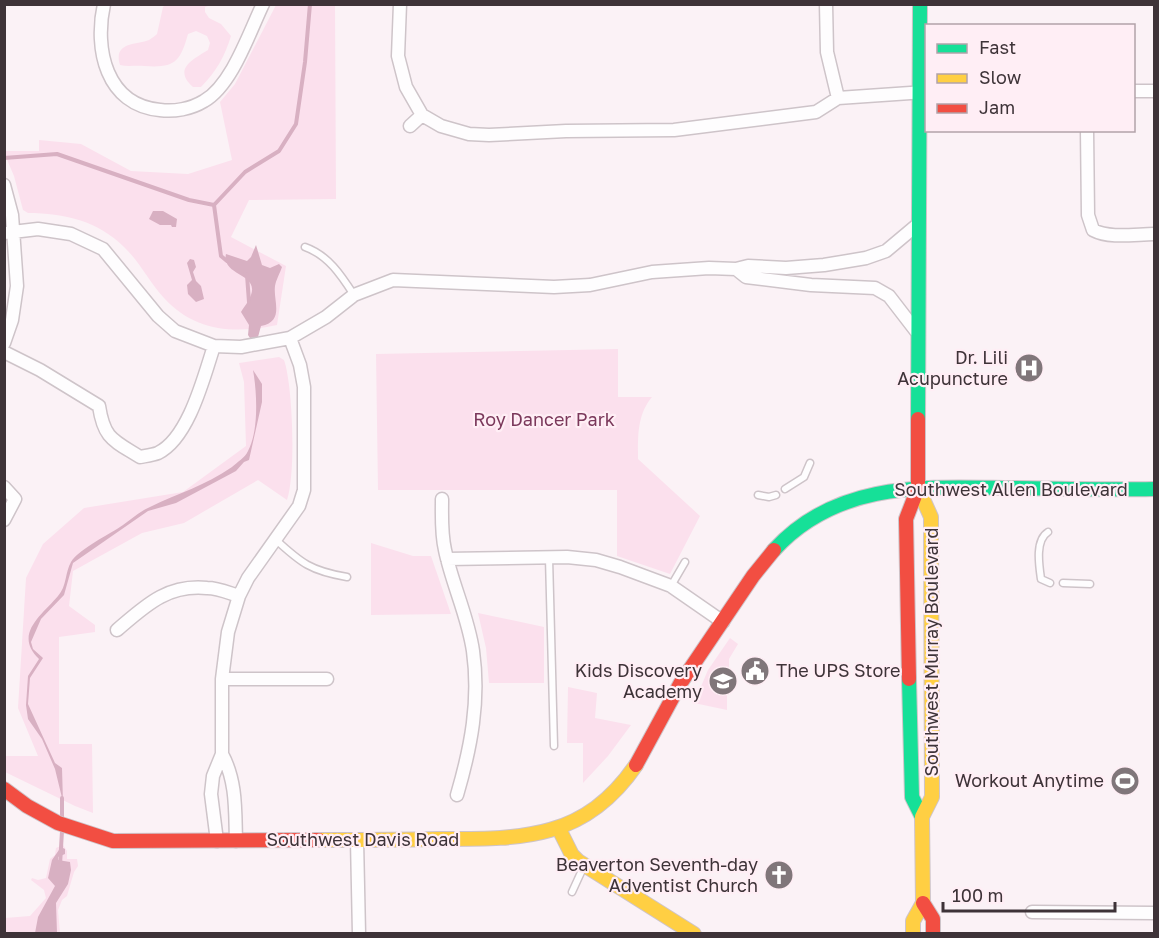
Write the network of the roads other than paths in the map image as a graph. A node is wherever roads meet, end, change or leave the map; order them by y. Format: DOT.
graph roads {
  1 [pos="104,4"];
  2 [pos="262,4"];
  3 [pos="400,4"];
  4 [pos="826,4"];
  5 [pos="920,4"];
  6 [pos="1135,91"];
  7 [pos="1155,91"];
  8 [pos="923,92"];
  9 [pos="838,98"];
  10 [pos="422,115"];
  11 [pos="410,126"];
  12 [pos="1087,132"];
  13 [pos="4,185"];
  14 [pos="917,225"];
  15 [pos="9,232"];
  16 [pos="1155,234"];
  17 [pos="305,247"];
  18 [pos="736,270"];
  19 [pos="354,295"];
  20 [pos="917,332"];
  21 [pos="290,338"];
  22 [pos="4,344"];
  23 [pos="214,346"];
  24 [pos="4,352"];
  25 [pos="810,463"];
  26 [pos="4,487"];
  27 [pos="918,488"];
  28 [pos="785,489"];
  29 [pos="1155,489"];
  30 [pos="758,495"];
  31 [pos="776,495"];
  32 [pos="442,499"];
  33 [pos="4,520"];
  34 [pos="1048,532"];
  35 [pos="274,539"];
  36 [pos="549,557"];
  37 [pos="447,560"];
  38 [pos="685,562"];
  39 [pos="347,577"];
  40 [pos="1050,583"];
  41 [pos="1063,583"];
  42 [pos="1090,584"];
  43 [pos="671,586"];
  44 [pos="239,596"];
  45 [pos="723,622"];
  46 [pos="117,630"];
  47 [pos="222,679"];
  48 [pos="327,679"];
  49 [pos="554,746"];
  50 [pos="222,754"];
  51 [pos="4,789"];
  52 [pos="457,795"];
  53 [pos="922,817"];
  54 [pos="559,829"];
  55 [pos="357,840"];
  56 [pos="217,841"];
  57 [pos="236,841"];
  58 [pos="585,865"];
  59 [pos="572,892"];
  60 [pos="923,903"];
  61 [pos="1032,912"];
  62 [pos="1155,913"];
  63 [pos="674,921"];
  64 [pos="359,933"];
  65 [pos="666,933"];
  66 [pos="694,933"];
  67 [pos="913,933"];
  68 [pos="933,933"];
  1 -- 2 [label="street"];
  3 -- 10 [label="street"];
  4 -- 9 [label="street"];
  5 -- 8 [label="main road, Southwest Murray Boulevard"];
  6 -- 7 [label="street"];
  8 -- 9 [label="street"];
  8 -- 14 [label="main road, Southwest Murray Boulevard"];
  9 -- 10 [label="street"];
  10 -- 11 [label="street"];
  12 -- 16 [label="street"];
  13 -- 15 [label="street"];
  14 -- 18 [label="street"];
  14 -- 20 [label="main road, Southwest Murray Boulevard"];
  15 -- 22 [label="street"];
  15 -- 23 [label="street"];
  17 -- 19 [label="lane"];
  18 -- 19 [label="street"];
  18 -- 20 [label="street"];
  19 -- 21 [label="street"];
  20 -- 27 [label="main road, Southwest Murray Boulevard"];
  21 -- 23 [label="street"];
  21 -- 35 [label="street"];
  23 -- 24 [label="street"];
  25 -- 28 [label="lane"];
  26 -- 33 [label="street"];
  27 -- 29 [label="main road, Southwest Allen Boulevard"];
  27 -- 45 [label="main road, Southwest Allen Boulevard"];
  27 -- 53 [label="main road, Southwest Murray Boulevard"];
  27 -- 53 [label="main road, Southwest Murray Boulevard"];
  30 -- 31 [label="lane"];
  32 -- 37 [label="street"];
  34 -- 40 [label="lane"];
  35 -- 39 [label="lane"];
  35 -- 44 [label="street"];
  36 -- 37 [label="street"];
  36 -- 43 [label="street"];
  36 -- 49 [label="lane"];
  37 -- 52 [label="street"];
  38 -- 43 [label="lane"];
  41 -- 42 [label="lane"];
  43 -- 45 [label="street"];
  44 -- 46 [label="street"];
  44 -- 47 [label="street"];
  45 -- 54 [label="main road, Southwest Allen Boulevard"];
  47 -- 48 [label="street"];
  47 -- 50 [label="street"];
  50 -- 56 [label="street"];
  50 -- 57 [label="street"];
  51 -- 56 [label="main road, Southwest Davis Road"];
  53 -- 60 [label="main road, Southwest Murray Boulevard"];
  54 -- 55 [label="main road, Southwest Davis Road"];
  54 -- 58 [label="main road"];
  55 -- 57 [label="main road, Southwest Davis Road"];
  55 -- 64 [label="street"];
  56 -- 57 [label="main road, Southwest Davis Road"];
  58 -- 59 [label="lane"];
  58 -- 63 [label="main road"];
  60 -- 67 [label="main road, Southwest Murray Boulevard"];
  60 -- 68 [label="main road, Southwest Murray Boulevard"];
  61 -- 62 [label="street"];
  63 -- 65 [label="street"];
  63 -- 66 [label="main road"];
}
